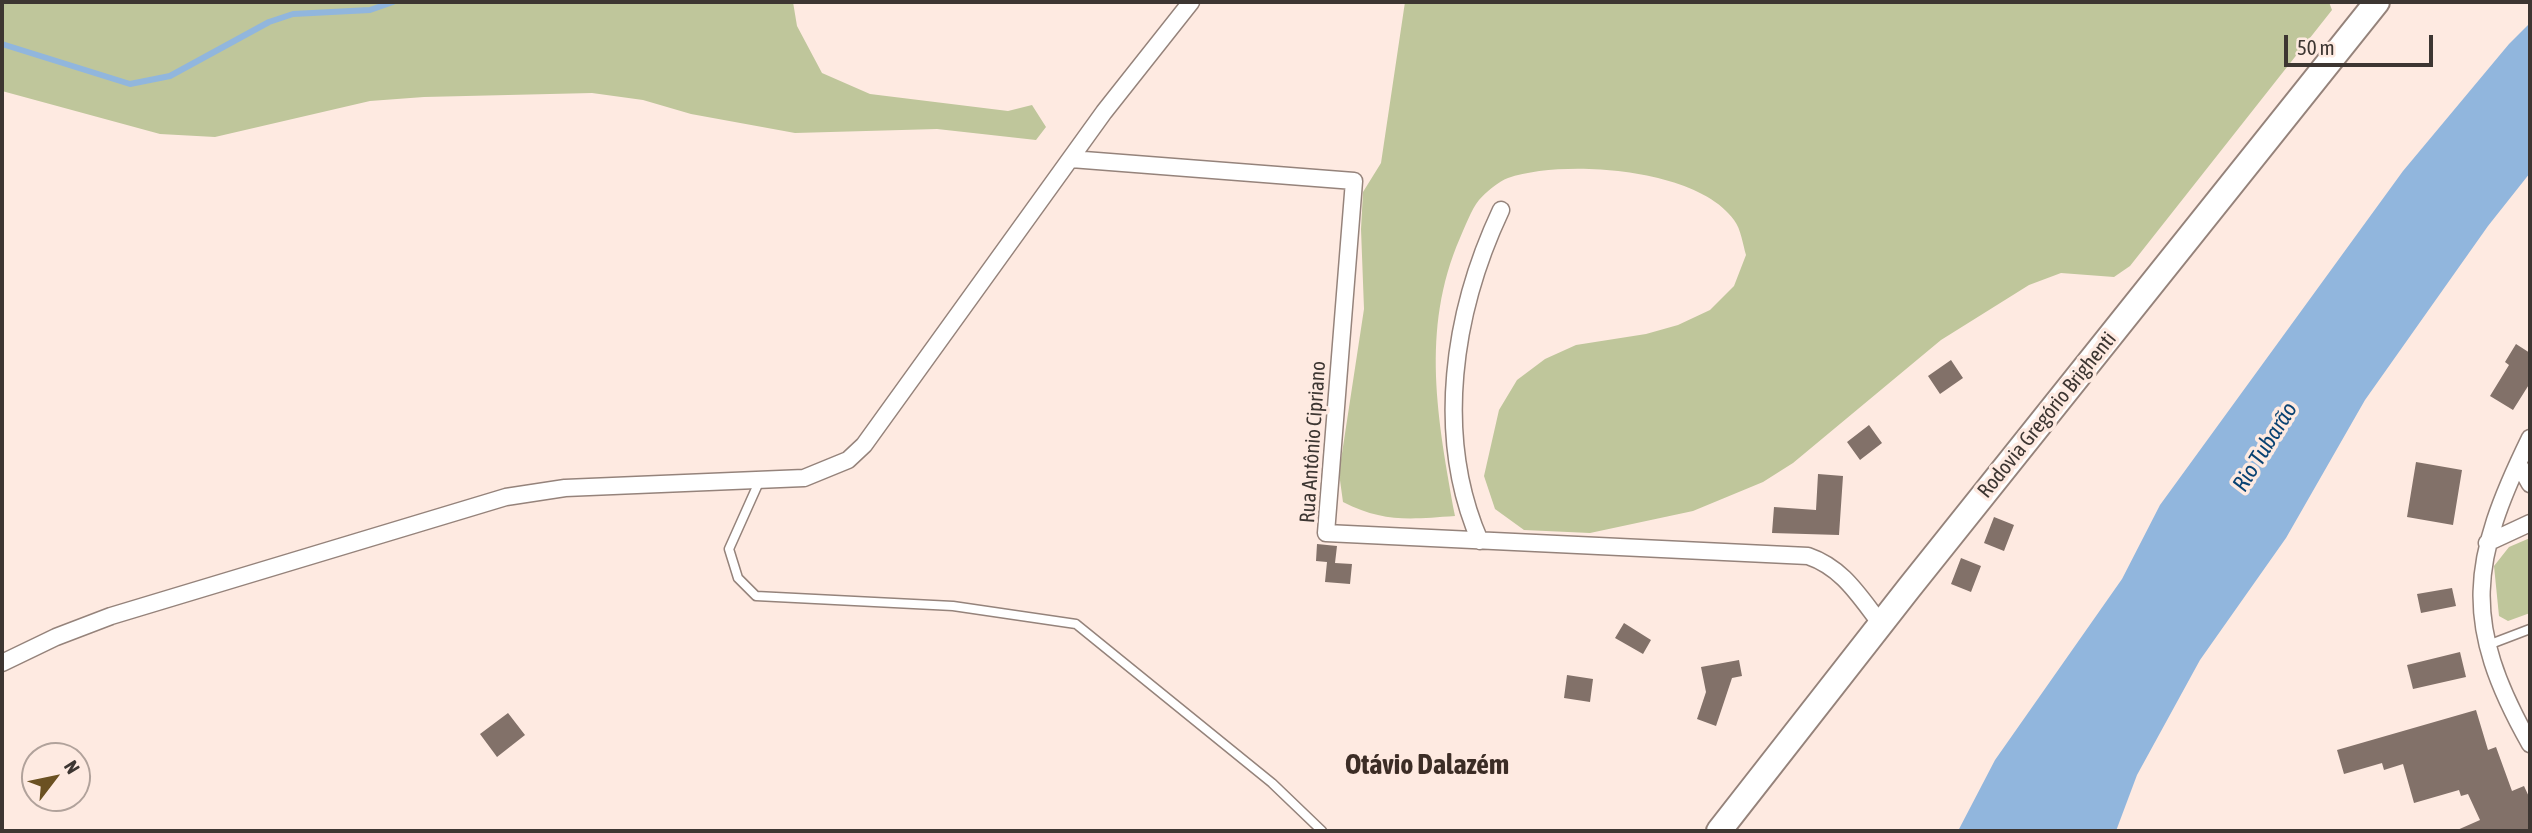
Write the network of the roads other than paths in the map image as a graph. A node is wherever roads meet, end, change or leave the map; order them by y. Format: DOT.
graph roads {
  1 [pos="1191,2"];
  2 [pos="2377,2"];
  3 [pos="1071,159"];
  4 [pos="1501,210"];
  5 [pos="2530,439"];
  6 [pos="2518,463"];
  7 [pos="759,482"];
  8 [pos="2530,484"];
  9 [pos="2530,523"];
  10 [pos="1480,541"];
  11 [pos="2487,543"];
  12 [pos="1881,624"];
  13 [pos="2530,629"];
  14 [pos="2488,645"];
  15 [pos="2,663"];
  16 [pos="2530,744"];
  17 [pos="1322,831"];
  18 [pos="1719,831"];
  1 -- 3 [label="street"];
  2 -- 12 [label="main road, Rodovia Gregório Brighenti"];
  3 -- 7 [label="street"];
  3 -- 10 [label="street, Rua Antônio Cipriano"];
  4 -- 10 [label="street"];
  5 -- 6 [label="street"];
  6 -- 8 [label="street"];
  6 -- 11 [label="street"];
  7 -- 15 [label="street"];
  7 -- 17 [label="lane"];
  9 -- 11 [label="street"];
  10 -- 12 [label="street, Rua Antônio Cipriano"];
  11 -- 14 [label="street"];
  12 -- 18 [label="main road, Rodovia Gregório Brighenti"];
  13 -- 14 [label="lane"];
  14 -- 16 [label="street"];
}
